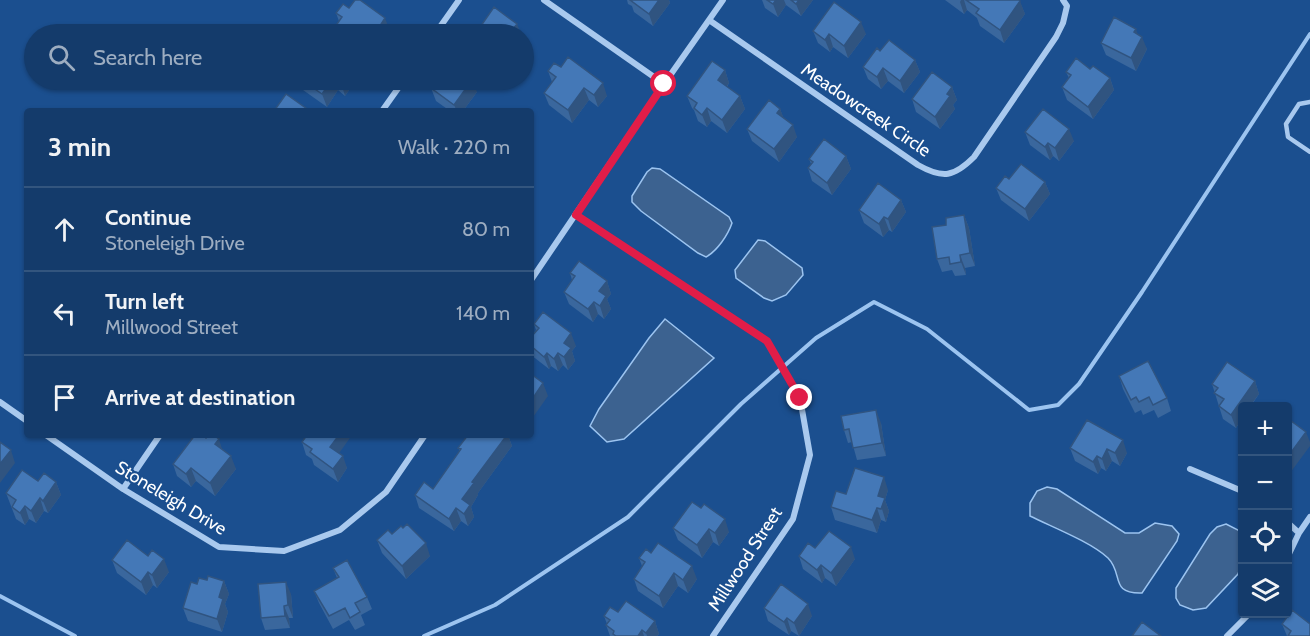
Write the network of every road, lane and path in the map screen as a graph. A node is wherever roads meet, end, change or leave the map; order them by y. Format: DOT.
graph roads {
  1 [pos="459,0"];
  2 [pos="544,0"];
  3 [pos="723,0"];
  4 [pos="1063,0"];
  5 [pos="709,20"];
  6 [pos="442,24"];
  7 [pos="664,84"];
  8 [pos="397,90"];
  9 [pos="1310,102"];
  10 [pos="384,108"];
  11 [pos="1310,152"];
  12 [pos="576,215"];
  13 [pos="534,276"];
  14 [pos="0,402"];
  15 [pos="24,419"];
  16 [pos="50,438"];
  17 [pos="158,438"];
  18 [pos="423,438"];
  19 [pos="1190,469"];
  20 [pos="123,489"];
  21 [pos="1238,489"];
  22 [pos="1310,517"];
  23 [pos="1292,527"];
  24 [pos="1299,533"];
  25 [pos="1292,546"];
  26 [pos="1245,618"];
  27 [pos="713,636"];
  28 [pos="1227,636"];
  1 -- 6 [label="street"];
  2 -- 7 [label="street"];
  3 -- 5 [label="street"];
  4 -- 5 [label="street, Meadowcreek Circle"];
  5 -- 7 [label="street"];
  7 -- 12 [label="street"];
  8 -- 10 [label="street"];
  9 -- 11 [label="lane"];
  12 -- 13 [label="street"];
  12 -- 27 [label="street, Millwood Street"];
  14 -- 15 [label="street"];
  16 -- 20 [label="street, Stoneleigh Drive"];
  17 -- 20 [label="street"];
  18 -- 20 [label="street, Stoneleigh Drive"];
  19 -- 21 [label="street"];
  22 -- 24 [label="street"];
  23 -- 24 [label="street"];
  24 -- 25 [label="street"];
  26 -- 28 [label="street"];
}
